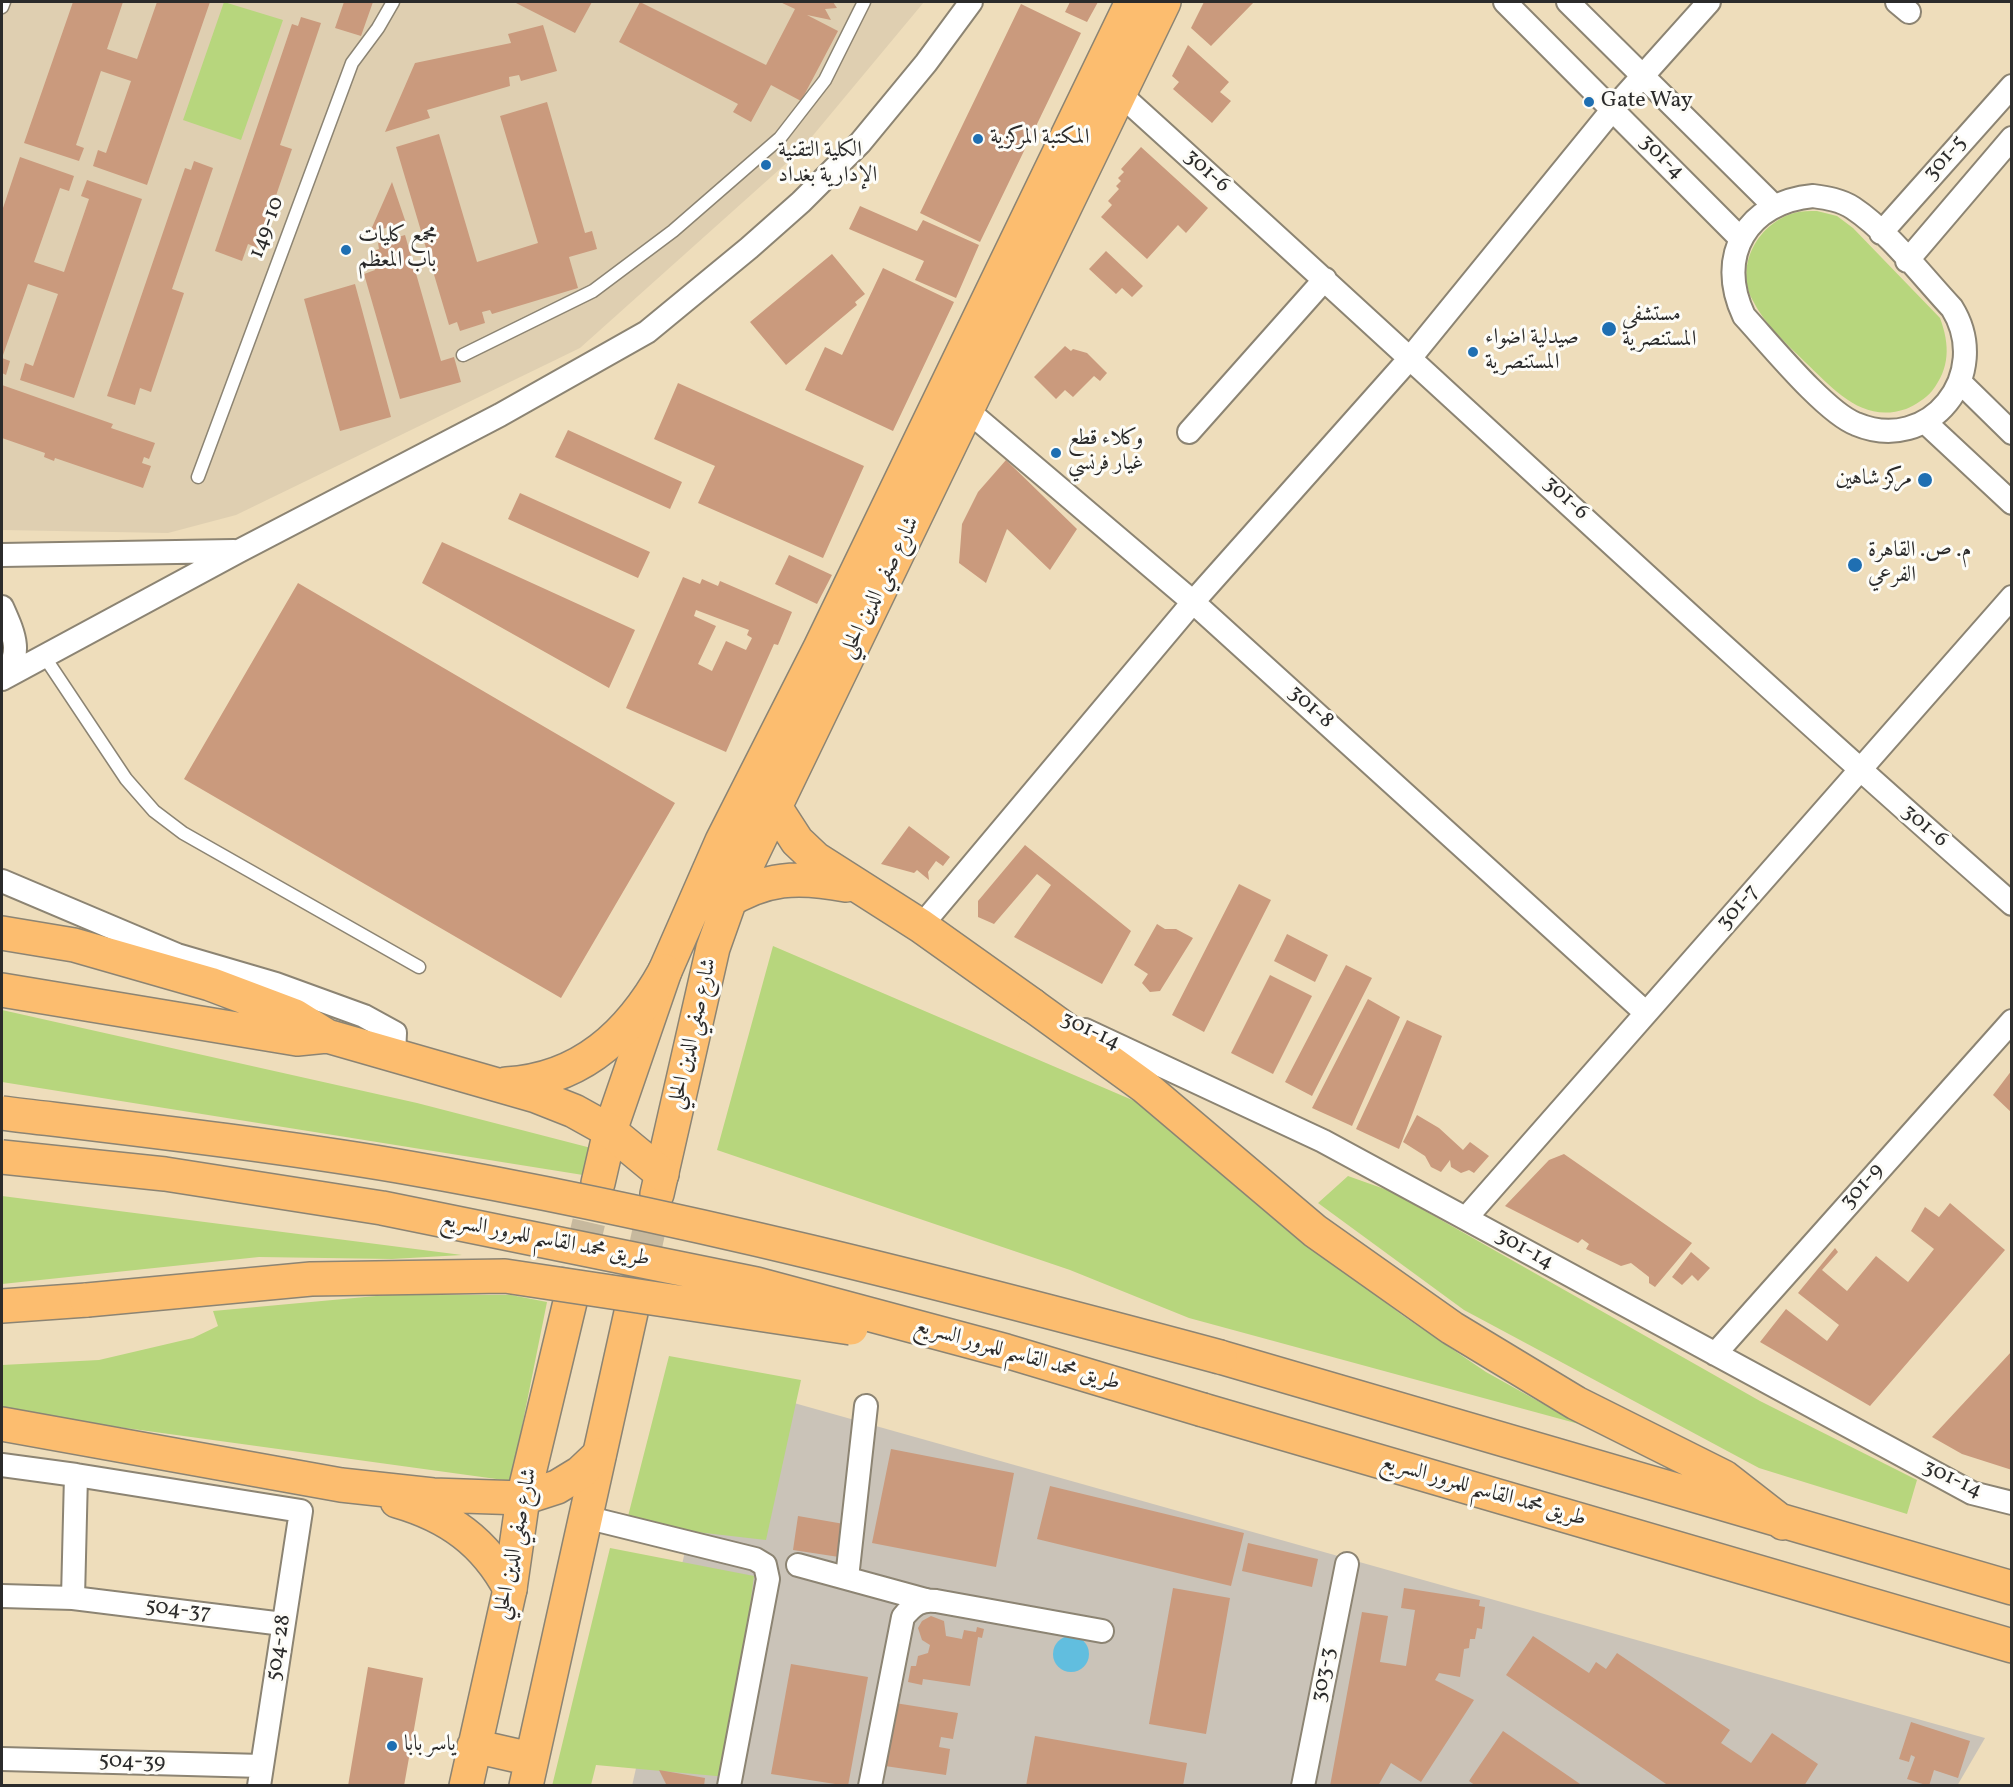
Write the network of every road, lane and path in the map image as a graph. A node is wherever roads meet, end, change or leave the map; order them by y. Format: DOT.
graph roads {
  1 [pos="4,2"];
  2 [pos="393,2"];
  3 [pos="864,2"];
  4 [pos="971,2"];
  5 [pos="1132,2"];
  6 [pos="1164,2"];
  7 [pos="1505,2"];
  8 [pos="1568,2"];
  9 [pos="1709,2"];
  10 [pos="2,7"];
  11 [pos="1642,76"];
  12 [pos="2012,86"];
  13 [pos="1120,94"];
  14 [pos="1613,109"];
  15 [pos="2012,138"];
  16 [pos="1773,205"];
  17 [pos="1881,233"];
  18 [pos="1741,239"];
  19 [pos="1907,261"];
  20 [pos="1325,279"];
  21 [pos="463,355"];
  22 [pos="1411,357"];
  23 [pos="1960,382"];
  24 [pos="967,410"];
  25 [pos="1924,422"];
  26 [pos="1189,432"];
  27 [pos="2012,433"];
  28 [pos="198,477"];
  29 [pos="2012,503"];
  30 [pos="239,550"];
  31 [pos="2,555"];
  32 [pos="2012,597"];
  33 [pos="1193,602"];
  34 [pos="2,607"];
  35 [pos="44,656"];
  36 [pos="2,678"];
  37 [pos="1859,770"];
  38 [pos="776,807"];
  39 [pos="2,881"];
  40 [pos="856,887"];
  41 [pos="730,900"];
  42 [pos="2012,904"];
  43 [pos="921,926"];
  44 [pos="2,933"];
  45 [pos="419,966"];
  46 [pos="665,971"];
  47 [pos="2,990"];
  48 [pos="1032,1005"];
  49 [pos="1646,1013"];
  50 [pos="2012,1021"];
  51 [pos="327,1036"];
  52 [pos="394,1054"];
  53 [pos="495,1085"];
  54 [pos="2,1113"];
  55 [pos="610,1131"];
  56 [pos="2,1157"];
  57 [pos="598,1183"];
  58 [pos="1466,1218"];
  59 [pos="570,1302"];
  60 [pos="2,1306"];
  61 [pos="632,1308"];
  62 [pos="1006,1351"];
  63 [pos="1715,1354"];
  64 [pos="866,1406"];
  65 [pos="2,1424"];
  66 [pos="599,1455"];
  67 [pos="2,1465"];
  68 [pos="76,1474"];
  69 [pos="340,1485"];
  70 [pos="523,1498"];
  71 [pos="2012,1503"];
  72 [pos="585,1516"];
  73 [pos="1783,1523"];
  74 [pos="1347,1564"];
  75 [pos="798,1565"];
  76 [pos="847,1578"];
  77 [pos="2012,1588"];
  78 [pos="510,1589"];
  79 [pos="2,1596"];
  80 [pos="73,1598"];
  81 [pos="926,1600"];
  82 [pos="284,1624"];
  83 [pos="1102,1631"];
  84 [pos="2012,1647"];
  85 [pos="474,1746"];
  86 [pos="2,1759"];
  87 [pos="529,1772"];
  88 [pos="260,1776"];
  89 [pos="466,1785"];
  90 [pos="729,1785"];
  91 [pos="870,1785"];
  92 [pos="1303,1785"];
  1 -- 10 [label="lane"];
  2 -- 28 [label="lane, 149-10"];
  3 -- 21 [label="lane"];
  4 -- 30 [label="street"];
  5 -- 46 [label="main road, شارع صفي الدين الحلي"];
  6 -- 13 [label="main road, شارع صفي الدين الحلي"];
  7 -- 14 [label="street, 301-4"];
  8 -- 11 [label="street, 301-4"];
  9 -- 11 [label="street"];
  11 -- 14 [label="street"];
  11 -- 16 [label="street, 301-4"];
  12 -- 17 [label="street, 301-5"];
  13 -- 20 [label="street, 301-6"];
  13 -- 24 [label="main road, شارع صفي الدين الحلي"];
  14 -- 18 [label="street, 301-4"];
  14 -- 22 [label="street"];
  15 -- 19 [label="street, 301-5"];
  16 -- 17 [label="street"];
  16 -- 18 [label="street"];
  17 -- 19 [label="street"];
  18 -- 25 [label="street"];
  19 -- 23 [label="street"];
  20 -- 22 [label="street, 301-6"];
  20 -- 26 [label="street"];
  22 -- 33 [label="street"];
  22 -- 37 [label="street, 301-6"];
  23 -- 25 [label="street"];
  23 -- 27 [label="street"];
  24 -- 33 [label="street, 301-8"];
  24 -- 38 [label="main road, شارع صفي الدين الحلي"];
  25 -- 29 [label="street"];
  30 -- 31 [label="street"];
  30 -- 35 [label="street"];
  32 -- 37 [label="street, 301-7"];
  33 -- 43 [label="street"];
  33 -- 49 [label="street, 301-8"];
  34 -- 36 [label="street"];
  35 -- 36 [label="street"];
  35 -- 45 [label="lane"];
  37 -- 42 [label="street, 301-6"];
  37 -- 49 [label="street, 301-7"];
  38 -- 40 [label="main road"];
  38 -- 41 [label="main road, شارع صفي الدين الحلي"];
  39 -- 52 [label="street"];
  40 -- 41 [label="main road"];
  40 -- 43 [label="main road"];
  41 -- 46 [label="main road"];
  41 -- 55 [label="main road, شارع صفي الدين الحلي"];
  43 -- 48 [label="main road"];
  44 -- 51 [label="main road"];
  46 -- 53 [label="main road"];
  46 -- 55 [label="main road, شارع صفي الدين الحلي"];
  47 -- 51 [label="main road"];
  48 -- 58 [label="street, 301-14"];
  48 -- 73 [label="main road"];
  49 -- 58 [label="street, 301-7"];
  50 -- 63 [label="street, 301-9"];
  51 -- 52 [label="main road"];
  52 -- 53 [label="main road"];
  53 -- 55 [label="main road"];
  54 -- 73 [label="main road, طريق محمد القاسم للمرور السريع, bridge"];
  55 -- 57 [label="main road, شارع صفي الدين الحلي"];
  56 -- 62 [label="main road, طريق محمد القاسم للمرور السريع, bridge"];
  58 -- 63 [label="street, 301-14"];
  59 -- 70 [label="main road, شارع صفي الدين الحلي"];
  60 -- 62 [label="main road, bridge"];
  61 -- 66 [label="main road"];
  62 -- 84 [label="main road, طريق محمد القاسم للمرور السريع, bridge"];
  63 -- 71 [label="street, 301-14"];
  64 -- 76 [label="street"];
  65 -- 69 [label="main road"];
  66 -- 70 [label="main road"];
  66 -- 72 [label="main road"];
  67 -- 68 [label="street"];
  68 -- 80 [label="street"];
  68 -- 82 [label="street, 504-28"];
  69 -- 70 [label="main road"];
  69 -- 78 [label="main road"];
  70 -- 78 [label="main road, شارع صفي الدين الحلي"];
  72 -- 87 [label="main road"];
  72 -- 90 [label="street"];
  73 -- 77 [label="main road, طريق محمد القاسم للمرور السريع"];
  74 -- 92 [label="street, 303-3"];
  75 -- 76 [label="street"];
  76 -- 81 [label="street"];
  78 -- 85 [label="main road, شارع صفي الدين الحلي"];
  79 -- 80 [label="street, 504-37"];
  80 -- 82 [label="street, 504-37"];
  81 -- 83 [label="street"];
  81 -- 91 [label="street"];
  82 -- 88 [label="street, 504-28"];
  85 -- 87 [label="main road"];
  85 -- 89 [label="main road, شارع صفي الدين الحلي"];
  86 -- 88 [label="street, 504-39"];
}
